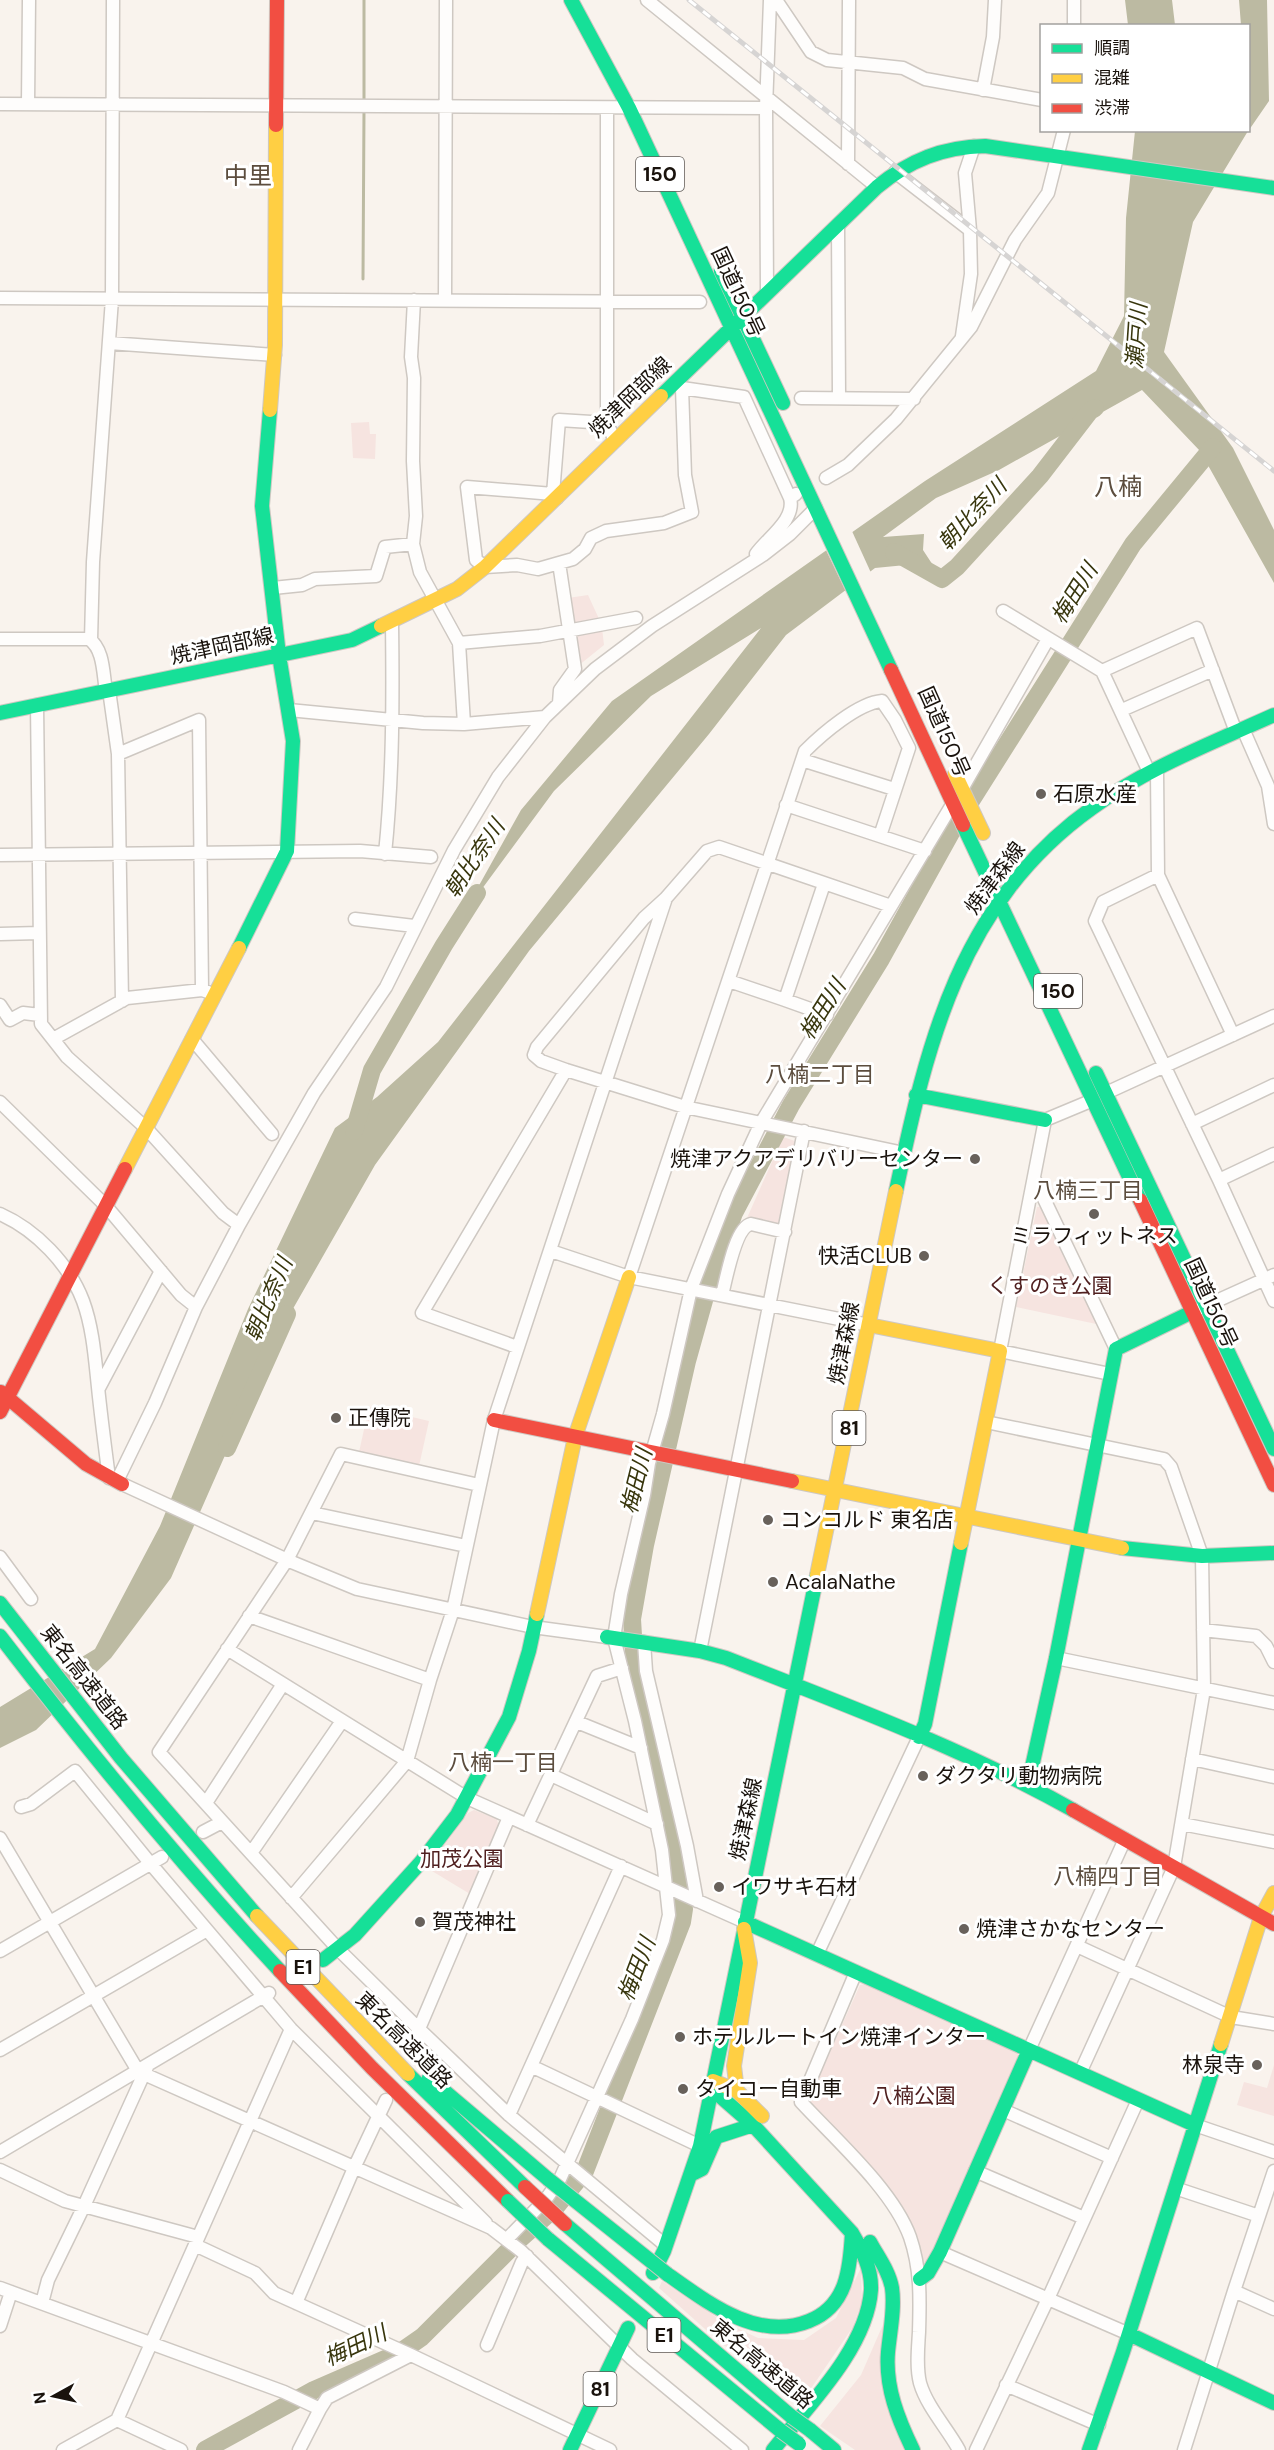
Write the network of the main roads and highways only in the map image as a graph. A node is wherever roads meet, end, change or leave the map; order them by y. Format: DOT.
graph roads {
  1 [pos="277,0"];
  2 [pos="571,0"];
  3 [pos="585,0"];
  4 [pos="597,18"];
  5 [pos="619,59"];
  6 [pos="636,108"];
  7 [pos="1274,188"];
  8 [pos="743,317"];
  9 [pos="731,328"];
  10 [pos="788,416"];
  11 [pos="803,448"];
  12 [pos="828,517"];
  13 [pos="279,655"];
  14 [pos="894,659"];
  15 [pos="909,676"];
  16 [pos="0,713"];
  17 [pos="1274,715"];
  18 [pos="948,759"];
  19 [pos="990,847"];
  20 [pos="1000,902"];
  21 [pos="1092,1063"];
  22 [pos="916,1095"];
  23 [pos="1045,1120"];
  24 [pos="629,1277"];
  25 [pos="1192,1312"];
  26 [pos="869,1325"];
  27 [pos="4,1394"];
  28 [pos="0,1412"];
  29 [pos="494,1420"];
  30 [pos="575,1437"];
  31 [pos="1274,1449"];
  32 [pos="116,1481"];
  33 [pos="1274,1485"];
  34 [pos="836,1491"];
  35 [pos="967,1518"];
  36 [pos="1079,1540"];
  37 [pos="1274,1553"];
  38 [pos="0,1603"];
  39 [pos="0,1636"];
  40 [pos="614,1638"];
  41 [pos="797,1685"];
  42 [pos="919,1737"];
  43 [pos="1028,1785"];
  44 [pos="1274,1893"];
  45 [pos="1261,1917"];
  46 [pos="1274,1924"];
  47 [pos="745,1925"];
  48 [pos="323,1960"];
  49 [pos="330,1995"];
  50 [pos="1029,2050"];
  51 [pos="713,2081"];
  52 [pos="737,2091"];
  53 [pos="753,2125"];
  54 [pos="1195,2125"];
  55 [pos="778,2132"];
  56 [pos="803,2159"];
  57 [pos="690,2175"];
  58 [pos="852,2233"];
  59 [pos="868,2238"];
  60 [pos="660,2273"];
  61 [pos="920,2280"];
  62 [pos="628,2328"];
  63 [pos="1129,2334"];
  64 [pos="1274,2403"];
  65 [pos="804,2448"];
  66 [pos="570,2450"];
  67 [pos="773,2450"];
  68 [pos="784,2450"];
  69 [pos="834,2450"];
  70 [pos="913,2450"];
  71 [pos="1089,2450"];
  1 -- 13 [label="main road"];
  2 -- 6 [label="main road, 国道150号 / 150"];
  3 -- 4 [label="main road"];
  5 -- 6 [label="main road, 国道150号 / 150"];
  6 -- 8 [label="main road, 国道150号 / 150"];
  6 -- 9 [label="main road, 国道150号 / 150"];
  7 -- 8 [label="main road, 焼津岡部線"];
  8 -- 9 [label="main road, 焼津岡部線"];
  8 -- 10 [label="main road, 国道150号 / 150"];
  9 -- 12 [label="main road, 国道150号 / 150"];
  9 -- 13 [label="main road, 焼津岡部線"];
  11 -- 12 [label="main road, 国道150号 / 150"];
  12 -- 14 [label="main road, 国道150号 / 150"];
  13 -- 16 [label="main road, 焼津岡部線"];
  13 -- 27 [label="main road"];
  14 -- 15 [label="main road, 国道150号 / 150"];
  14 -- 20 [label="main road, 国道150号 / 150"];
  17 -- 20 [label="main road, 焼津森線 / 81"];
  18 -- 19 [label="main road, 国道150号"];
  20 -- 22 [label="main road, 焼津森線 / 81"];
  20 -- 25 [label="main road, 国道150号 / 150"];
  21 -- 31 [label="main road, 国道150号"];
  22 -- 23 [label="main road"];
  22 -- 26 [label="main road, 焼津森線 / 81"];
  24 -- 30 [label="main road"];
  25 -- 33 [label="main road, 国道150号 / 150"];
  25 -- 36 [label="main road"];
  26 -- 34 [label="main road, 焼津森線 / 81"];
  26 -- 35 [label="main road"];
  27 -- 28 [label="main road"];
  27 -- 32 [label="main road"];
  29 -- 30 [label="main road"];
  30 -- 34 [label="main road"];
  30 -- 48 [label="main road"];
  34 -- 35 [label="main road"];
  34 -- 41 [label="main road, 焼津森線 / 81"];
  35 -- 36 [label="main road"];
  35 -- 42 [label="main road"];
  36 -- 37 [label="main road"];
  36 -- 43 [label="main road"];
  38 -- 49 [label="main road, 東名高速道路 / E1"];
  39 -- 65 [label="main road, 東名高速道路 / E1, bridge"];
  40 -- 41 [label="main road"];
  41 -- 42 [label="main road"];
  41 -- 47 [label="main road, 焼津森線 / 81"];
  42 -- 43 [label="main road"];
  43 -- 45 [label="main road"];
  44 -- 45 [label="main road"];
  45 -- 46 [label="main road"];
  45 -- 54 [label="main road"];
  47 -- 50 [label="main road"];
  47 -- 51 [label="main road, 焼津森線 / 81"];
  47 -- 52 [label="main road"];
  49 -- 60 [label="main road, bridge"];
  49 -- 69 [label="main road, 東名高速道路 / E1, bridge"];
  50 -- 54 [label="main road"];
  50 -- 61 [label="main road"];
  51 -- 52 [label="main road"];
  51 -- 53 [label="main road"];
  51 -- 57 [label="main road, 焼津森線 / 81"];
  52 -- 55 [label="main road"];
  53 -- 57 [label="main road"];
  53 -- 58 [label="main road"];
  54 -- 63 [label="main road"];
  56 -- 59 [label="main road"];
  57 -- 60 [label="main road, 焼津森線 / 81"];
  58 -- 60 [label="main road"];
  58 -- 67 [label="main road"];
  59 -- 68 [label="main road"];
  59 -- 70 [label="main road"];
  62 -- 66 [label="main road, 81"];
  63 -- 64 [label="main road"];
  63 -- 71 [label="main road"];
}
